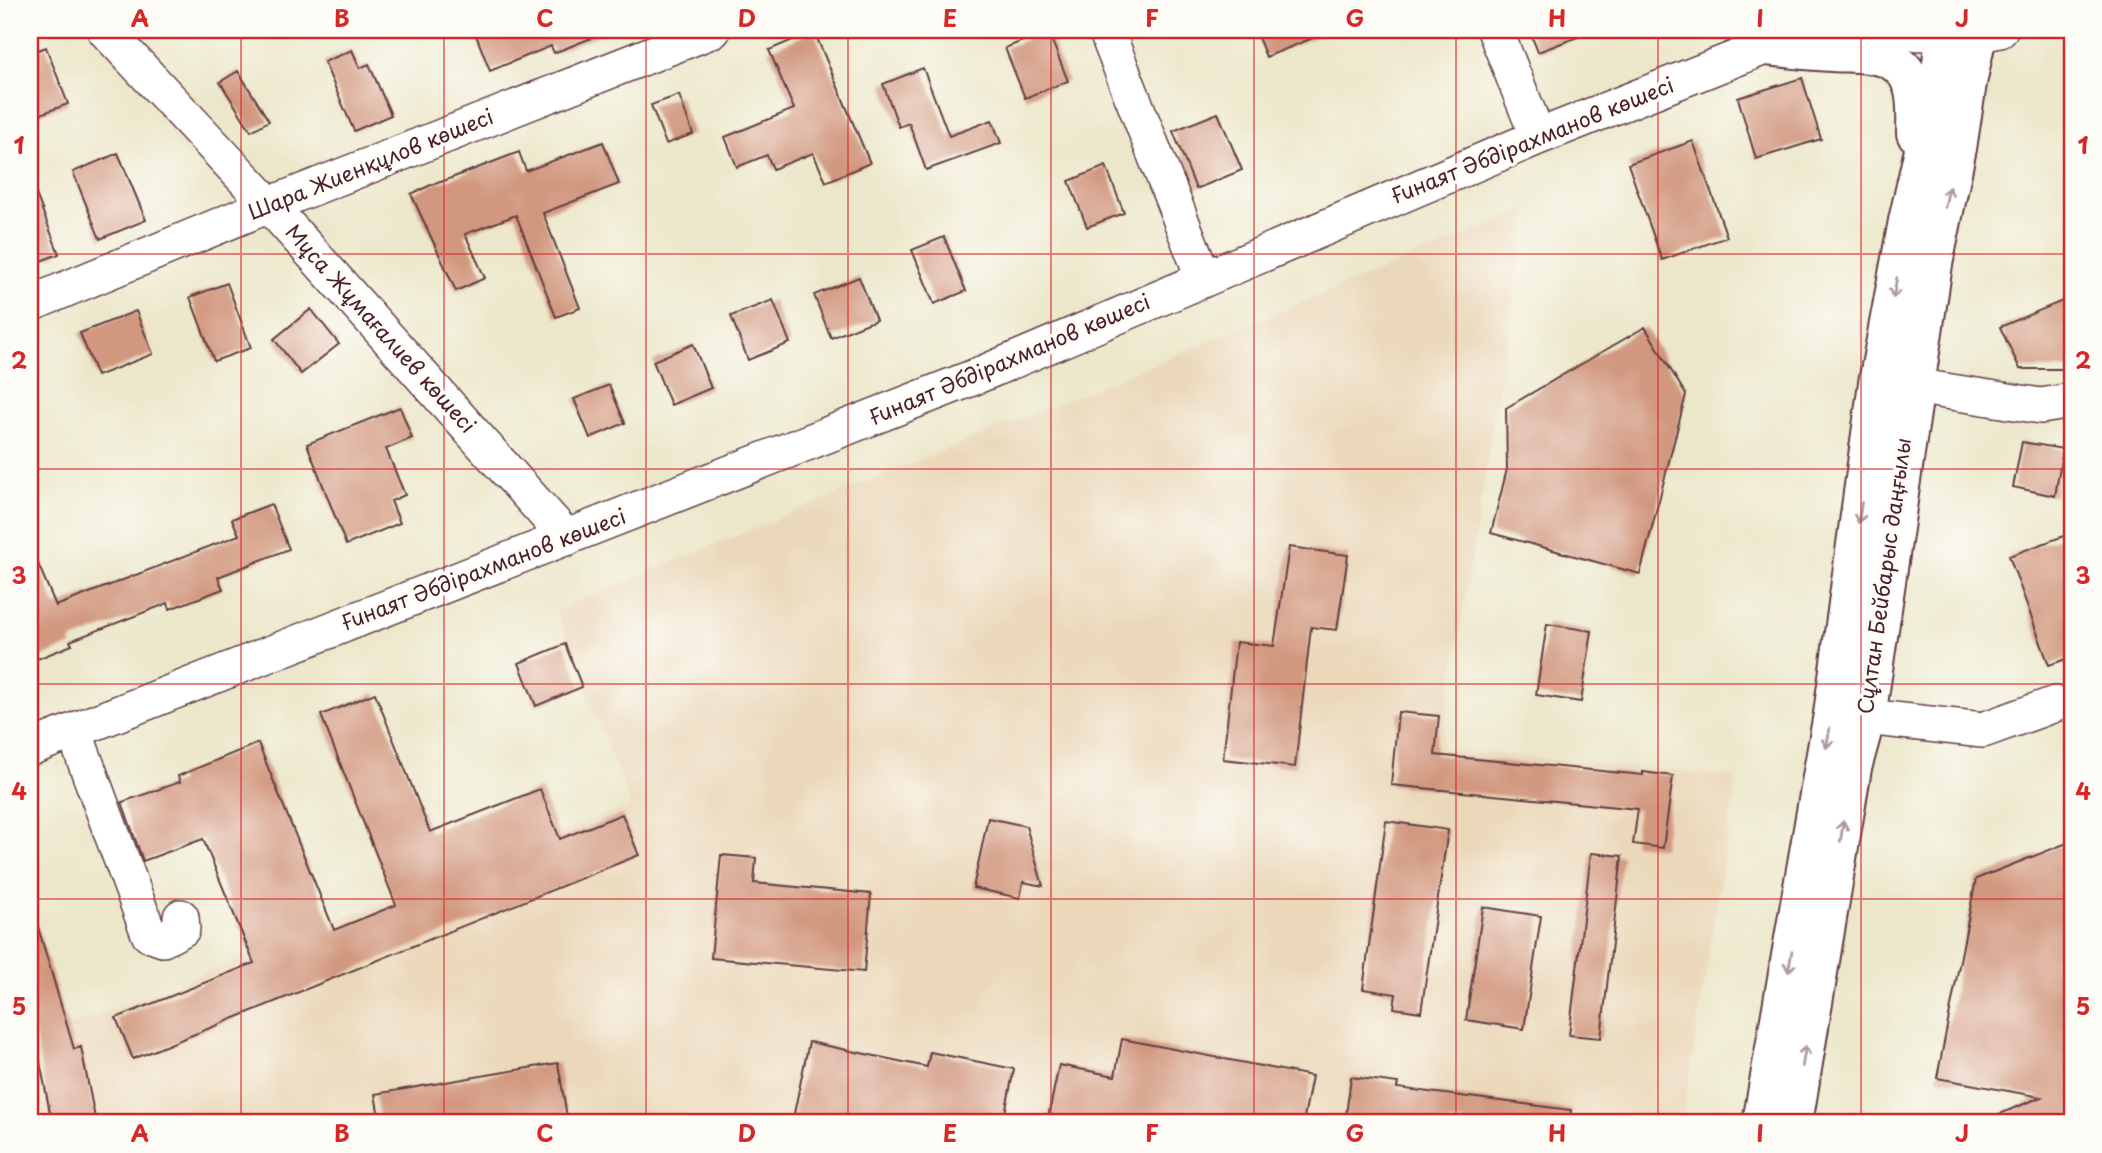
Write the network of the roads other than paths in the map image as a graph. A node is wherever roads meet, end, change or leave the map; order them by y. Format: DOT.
graph roads {
  1 [pos="105,30"];
  2 [pos="1106,30"];
  3 [pos="1495,30"];
  4 [pos="1969,31"];
  5 [pos="700,32"];
  6 [pos="1782,38"];
  7 [pos="1538,137"];
  8 [pos="1914,192"];
  9 [pos="268,205"];
  10 [pos="1204,279"];
  11 [pos="30,304"];
  12 [pos="1913,386"];
  13 [pos="2072,401"];
  14 [pos="567,538"];
  15 [pos="2055,704"];
  16 [pos="1866,717"];
  17 [pos="74,731"];
  18 [pos="30,748"];
  19 [pos="181,916"];
  20 [pos="1762,1123"];
  21 [pos="1793,1123"];
  1 -- 9 [label="street, Мұса Жұмағалиев көшесі"];
  2 -- 10 [label="street"];
  3 -- 7 [label="street"];
  4 -- 6 [label="street, Ғинаят Әбдірахманов көшесі"];
  4 -- 8 [label="main road, Сұлтан Бейбарыс даңғылы"];
  12 -- 4 [label="main road, Сұлтан Бейбарыс даңғылы, one-way"];
  5 -- 9 [label="street, Шара Жиенқұлов көшесі"];
  6 -- 7 [label="street, Ғинаят Әбдірахманов көшесі"];
  6 -- 8 [label="main road"];
  7 -- 10 [label="street, Ғинаят Әбдірахманов көшесі"];
  8 -- 20 [label="main road, Сұлтан Бейбарыс даңғылы, one-way"];
  9 -- 11 [label="street, Шара Жиенқұлов көшесі"];
  9 -- 14 [label="street, Мұса Жұмағалиев көшесі"];
  10 -- 14 [label="street, Ғинаят Әбдірахманов көшесі"];
  12 -- 13 [label="street"];
  12 -- 16 [label="main road, Сұлтан Бейбарыс даңғылы"];
  14 -- 17 [label="street, Ғинаят Әбдірахманов көшесі"];
  15 -- 16 [label="street"];
  21 -- 16 [label="main road, Сұлтан Бейбарыс даңғылы, one-way"];
  17 -- 18 [label="street, Ғинаят Әбдірахманов көшесі"];
  17 -- 19 [label="street"];
}
